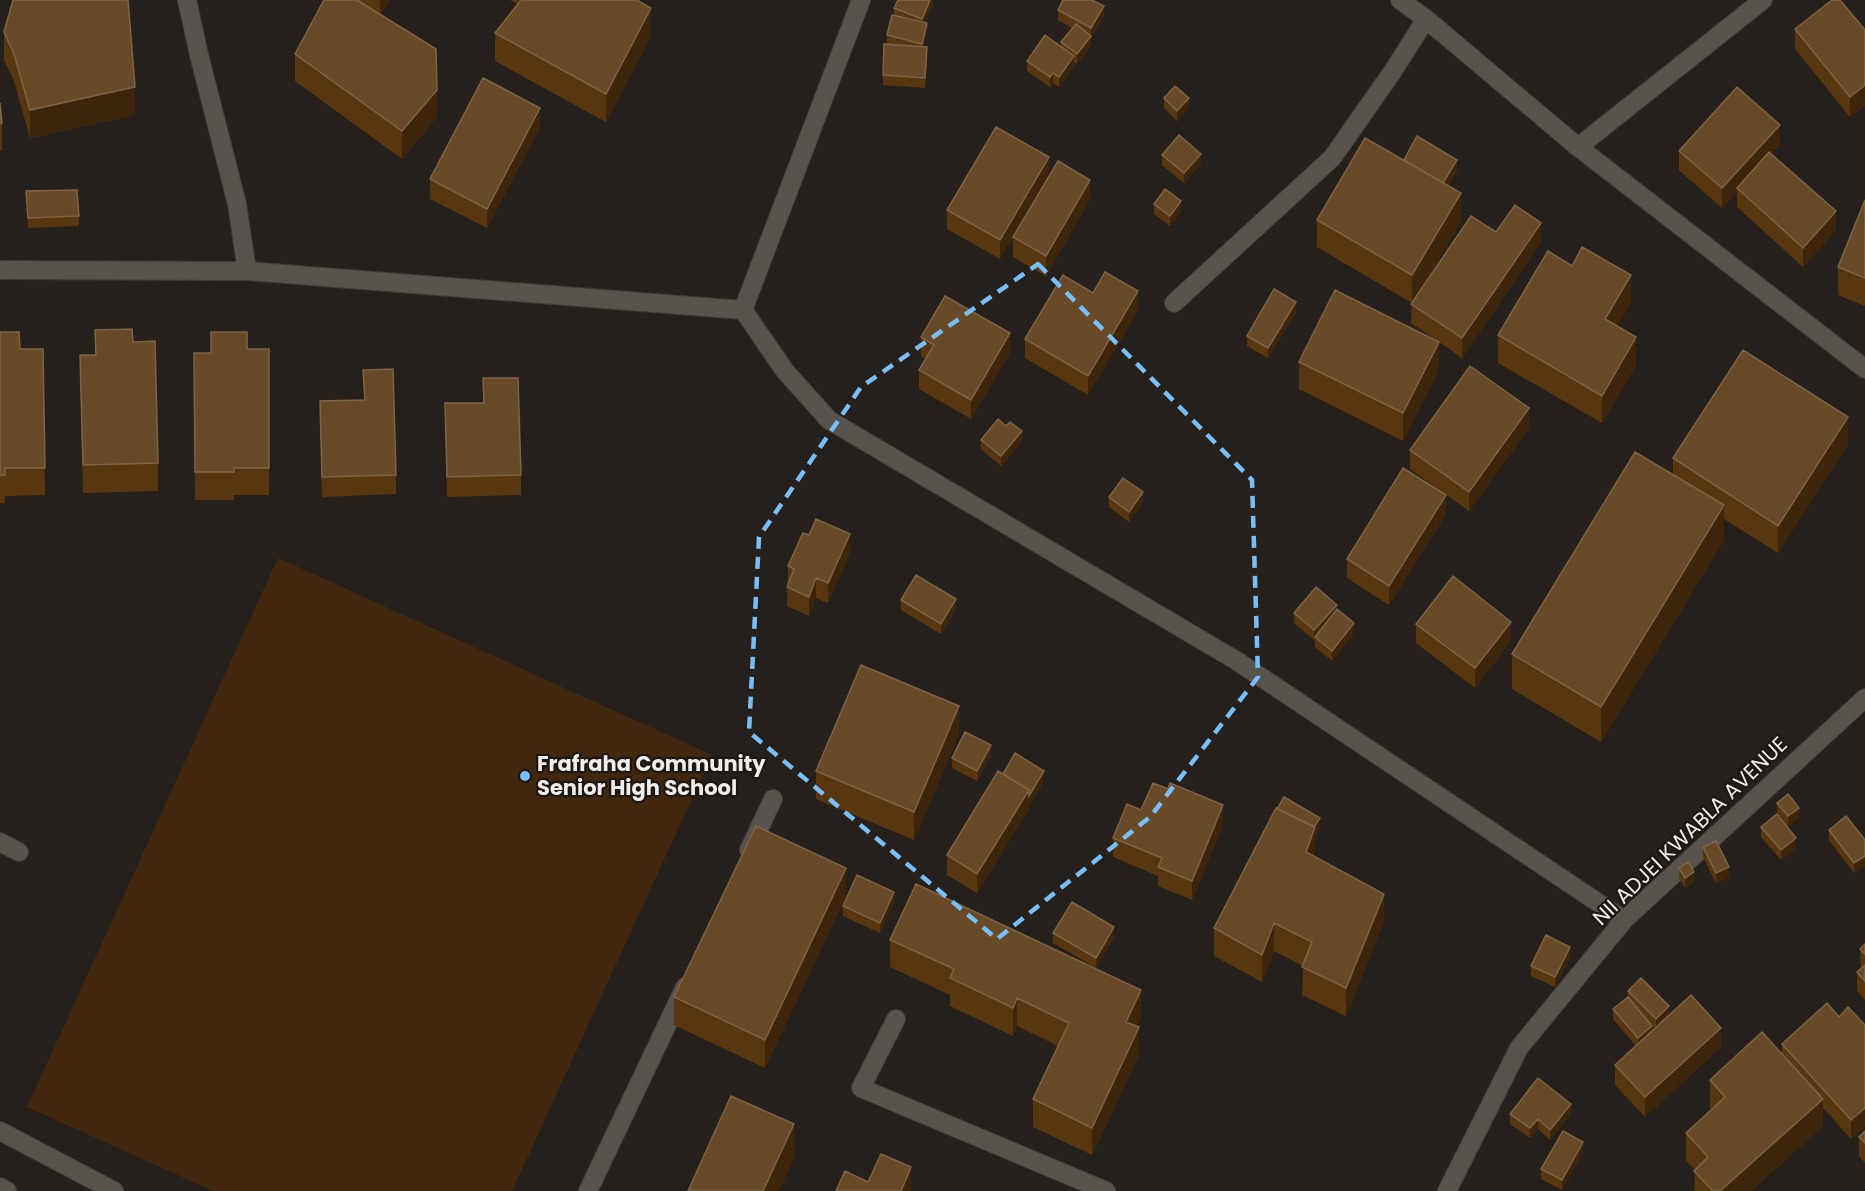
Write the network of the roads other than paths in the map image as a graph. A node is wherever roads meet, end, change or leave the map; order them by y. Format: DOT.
graph roads {
  1 [pos="187,0"];
  2 [pos="861,0"];
  3 [pos="1400,0"];
  4 [pos="1763,0"];
  5 [pos="1426,19"];
  6 [pos="1578,147"];
  7 [pos="0,270"];
  8 [pos="247,271"];
  9 [pos="1174,303"];
  10 [pos="743,310"];
  11 [pos="1865,369"];
  12 [pos="1865,698"];
  13 [pos="773,799"];
  14 [pos="0,842"];
  15 [pos="19,852"];
  16 [pos="743,863"];
  17 [pos="1624,920"];
  18 [pos="693,969"];
  19 [pos="896,1019"];
  20 [pos="0,1131"];
  21 [pos="0,1187"];
  22 [pos="7,1191"];
  23 [pos="114,1191"];
  24 [pos="588,1191"];
  25 [pos="1106,1191"];
  26 [pos="1447,1191"];
  1 -- 8 [label="street"];
  2 -- 10 [label="street"];
  3 -- 5 [label="street"];
  4 -- 6 [label="street"];
  5 -- 6 [label="street"];
  5 -- 9 [label="street"];
  6 -- 11 [label="street"];
  7 -- 8 [label="street"];
  8 -- 10 [label="street"];
  10 -- 17 [label="street"];
  12 -- 17 [label="street, NII ADJEI KWABLA AVENUE"];
  13 -- 16 [label="street"];
  14 -- 15 [label="street"];
  17 -- 26 [label="street, NII ADJEI KWABLA AVENUE"];
  18 -- 24 [label="street"];
  19 -- 25 [label="street"];
  20 -- 23 [label="street"];
  21 -- 22 [label="street"];
}
